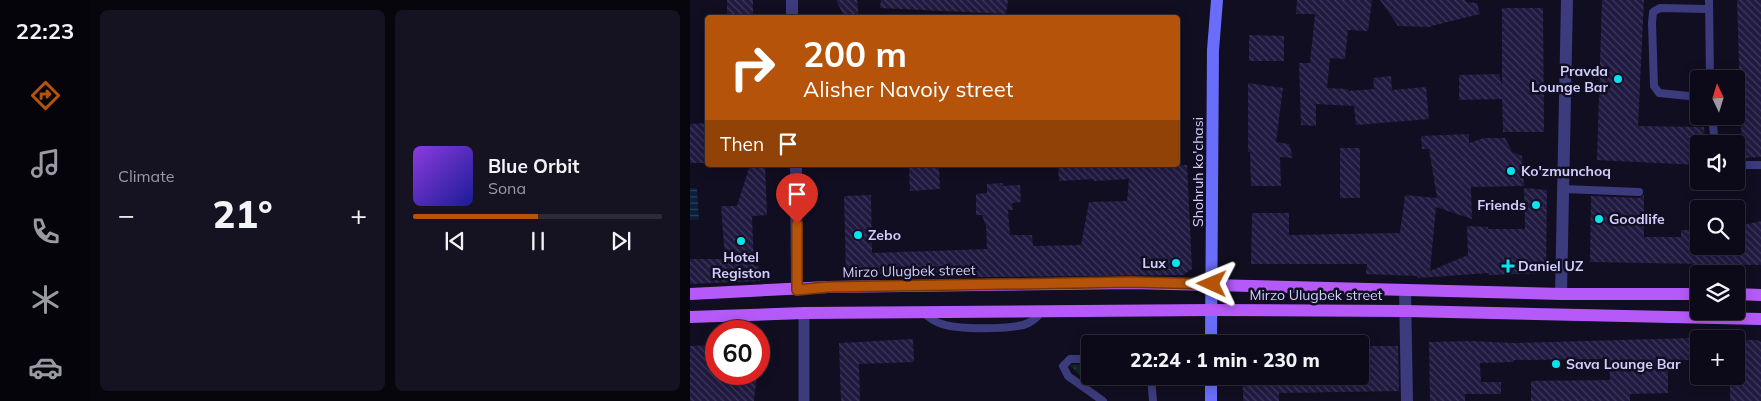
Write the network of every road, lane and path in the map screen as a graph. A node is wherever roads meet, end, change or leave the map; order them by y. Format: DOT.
graph roads {
  1 [pos="792,0"];
  2 [pos="1217,0"];
  3 [pos="1567,0"];
  4 [pos="1709,0"];
  5 [pos="1708,9"];
  6 [pos="792,15"];
  7 [pos="1710,70"];
  8 [pos="1690,96"];
  9 [pos="1745,165"];
  10 [pos="1761,165"];
  11 [pos="796,167"];
  12 [pos="1564,189"];
  13 [pos="1639,192"];
  14 [pos="1212,284"];
  15 [pos="797,290"];
  16 [pos="1405,290"];
  17 [pos="690,294"];
  18 [pos="1562,294"];
  19 [pos="1690,294"];
  20 [pos="1745,294"];
  21 [pos="1761,295"];
  22 [pos="1212,310"];
  23 [pos="1406,310"];
  24 [pos="804,313"];
  25 [pos="690,317"];
  26 [pos="1761,318"];
  27 [pos="1211,335"];
  28 [pos="1081,359"];
  29 [pos="1152,385"];
  30 [pos="1211,385"];
  31 [pos="804,401"];
  32 [pos="1103,401"];
  33 [pos="1153,401"];
  34 [pos="1211,401"];
  35 [pos="1407,401"];
  1 -- 6 [label="street"];
  2 -- 14 [label="main road, Shohruh ko'chasi"];
  3 -- 12 [label="street"];
  4 -- 5 [label="lane"];
  5 -- 7 [label="lane"];
  5 -- 8 [label="lane"];
  9 -- 10 [label="lane"];
  11 -- 15 [label="street"];
  12 -- 13 [label="lane"];
  12 -- 18 [label="street"];
  14 -- 15 [label="main road, Mirzo Ulugbek street"];
  14 -- 16 [label="main road, Mirzo Ulugbek street"];
  14 -- 22 [label="main road, Shohruh ko'chasi"];
  15 -- 17 [label="main road, Mirzo Ulugbek street"];
  16 -- 18 [label="main road, Mirzo Ulugbek street"];
  16 -- 23 [label="street"];
  18 -- 19 [label="main road, Mirzo Ulugbek street"];
  20 -- 21 [label="main road"];
  22 -- 23 [label="main road, Mirzo Ulugbek street"];
  22 -- 24 [label="main road, Mirzo Ulugbek street"];
  22 -- 27 [label="main road, Shohruh ko'chasi"];
  23 -- 26 [label="main road, Mirzo Ulugbek street"];
  23 -- 35 [label="street"];
  24 -- 25 [label="main road, Mirzo Ulugbek street"];
  24 -- 31 [label="street"];
  28 -- 32 [label="lane"];
  29 -- 33 [label="lane"];
  30 -- 34 [label="main road"];
}
